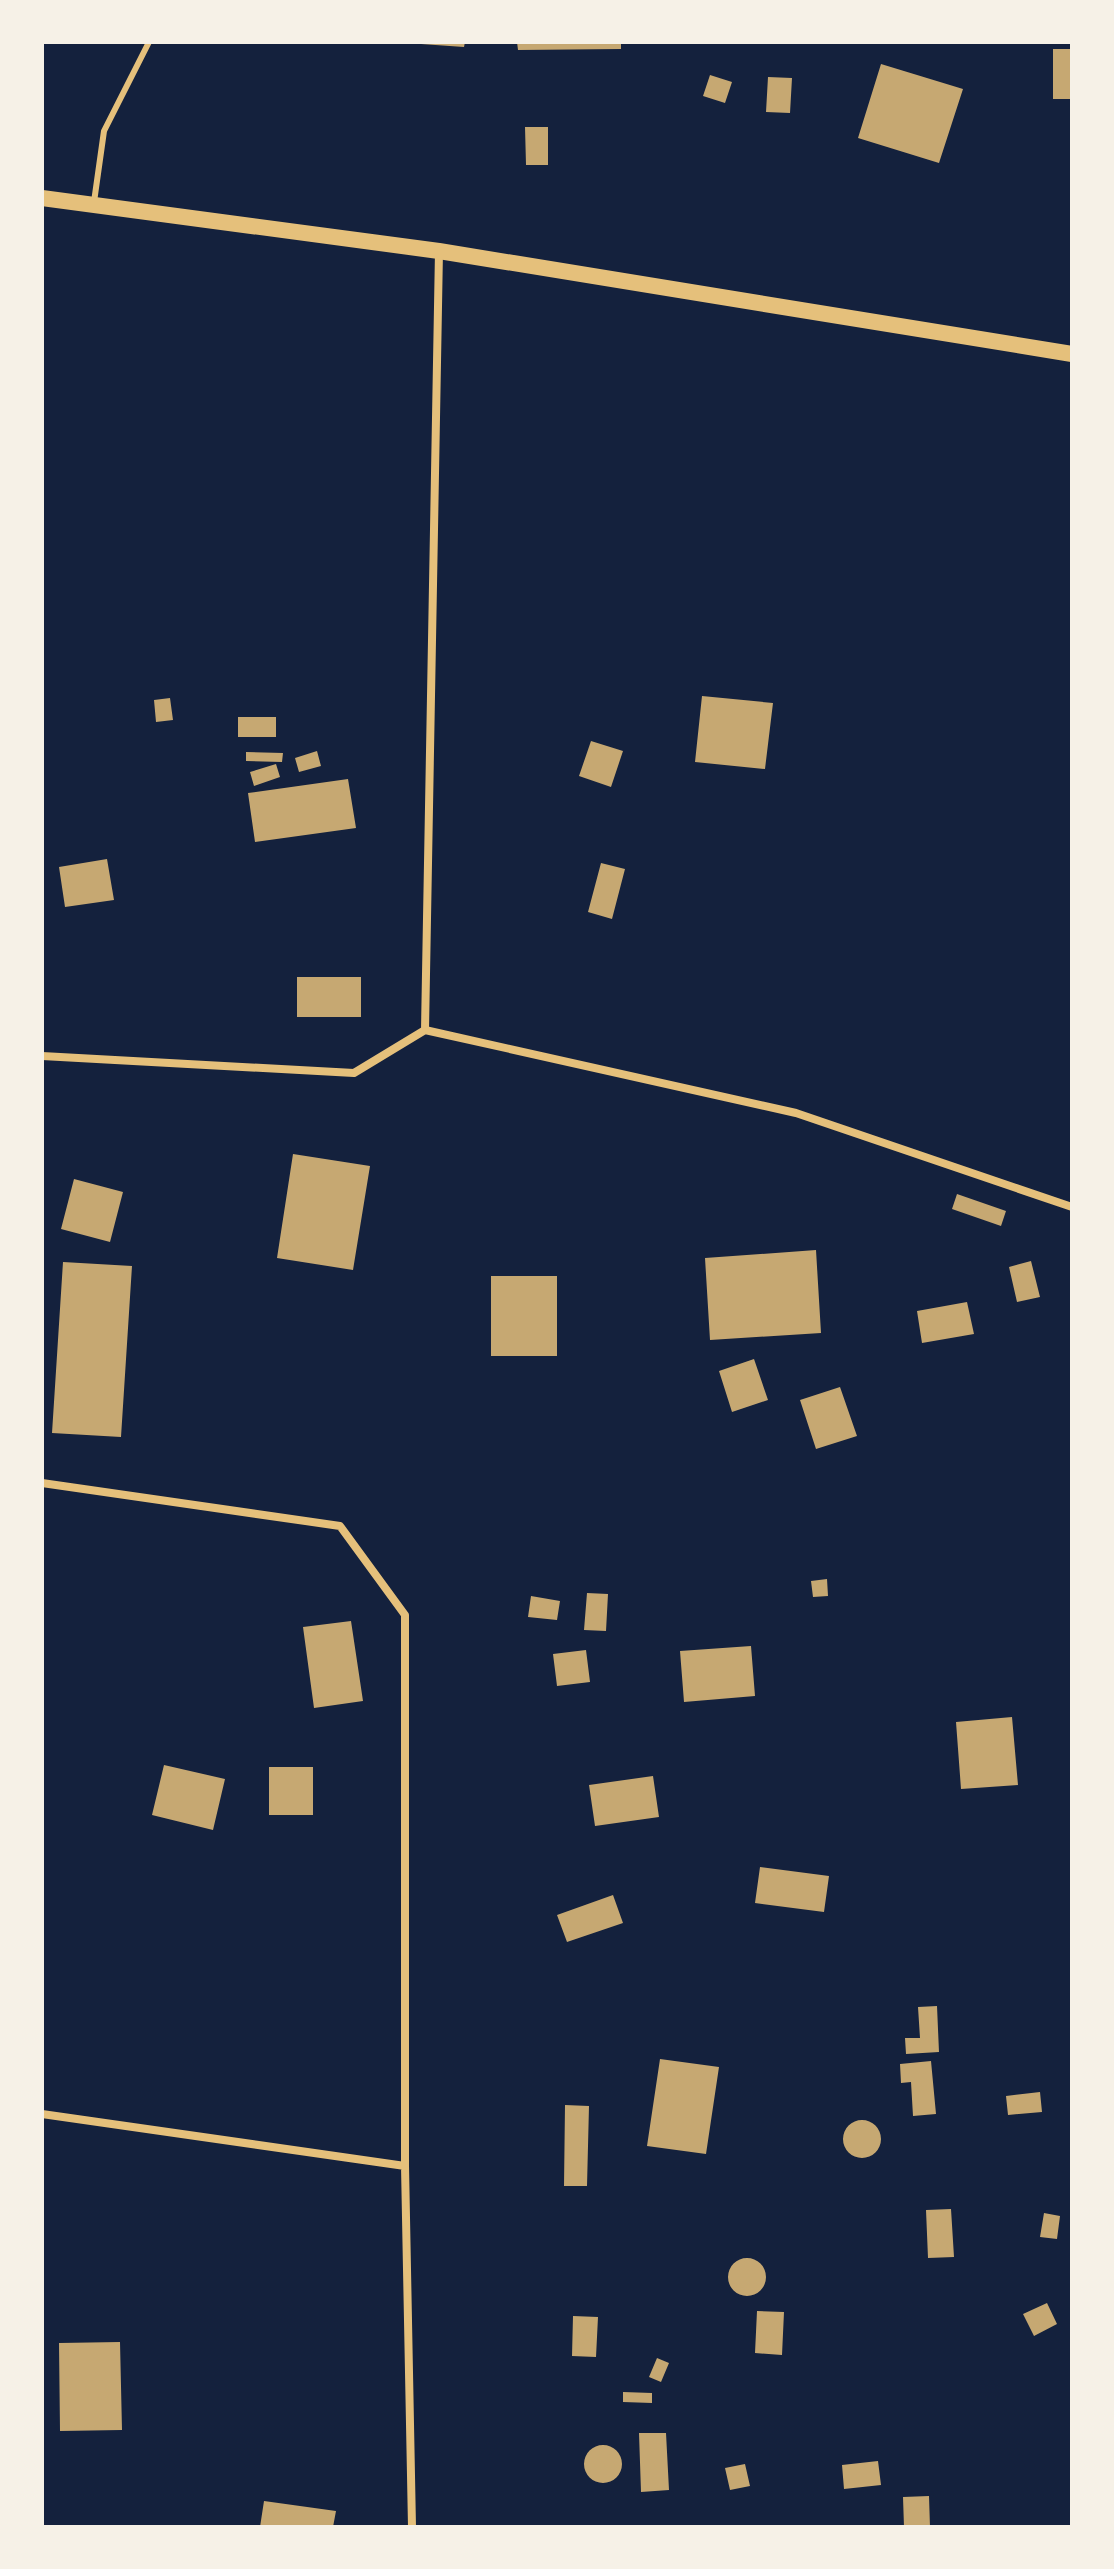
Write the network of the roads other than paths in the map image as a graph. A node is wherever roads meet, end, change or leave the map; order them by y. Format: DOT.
graph roads {
  1 [pos="149,42"];
  2 [pos="42,198"];
  3 [pos="94,205"];
  4 [pos="439,251"];
  5 [pos="1072,354"];
  6 [pos="425,1030"];
  7 [pos="42,1056"];
  8 [pos="1072,1207"];
  9 [pos="42,1483"];
  10 [pos="42,2114"];
  11 [pos="405,2166"];
  12 [pos="412,2527"];
  1 -- 3 [label="lane"];
  2 -- 3 [label="main road"];
  3 -- 4 [label="main road"];
  4 -- 5 [label="main road"];
  4 -- 6 [label="street"];
  6 -- 7 [label="street"];
  6 -- 8 [label="street"];
  9 -- 11 [label="street"];
  10 -- 11 [label="street"];
  11 -- 12 [label="street"];
}
